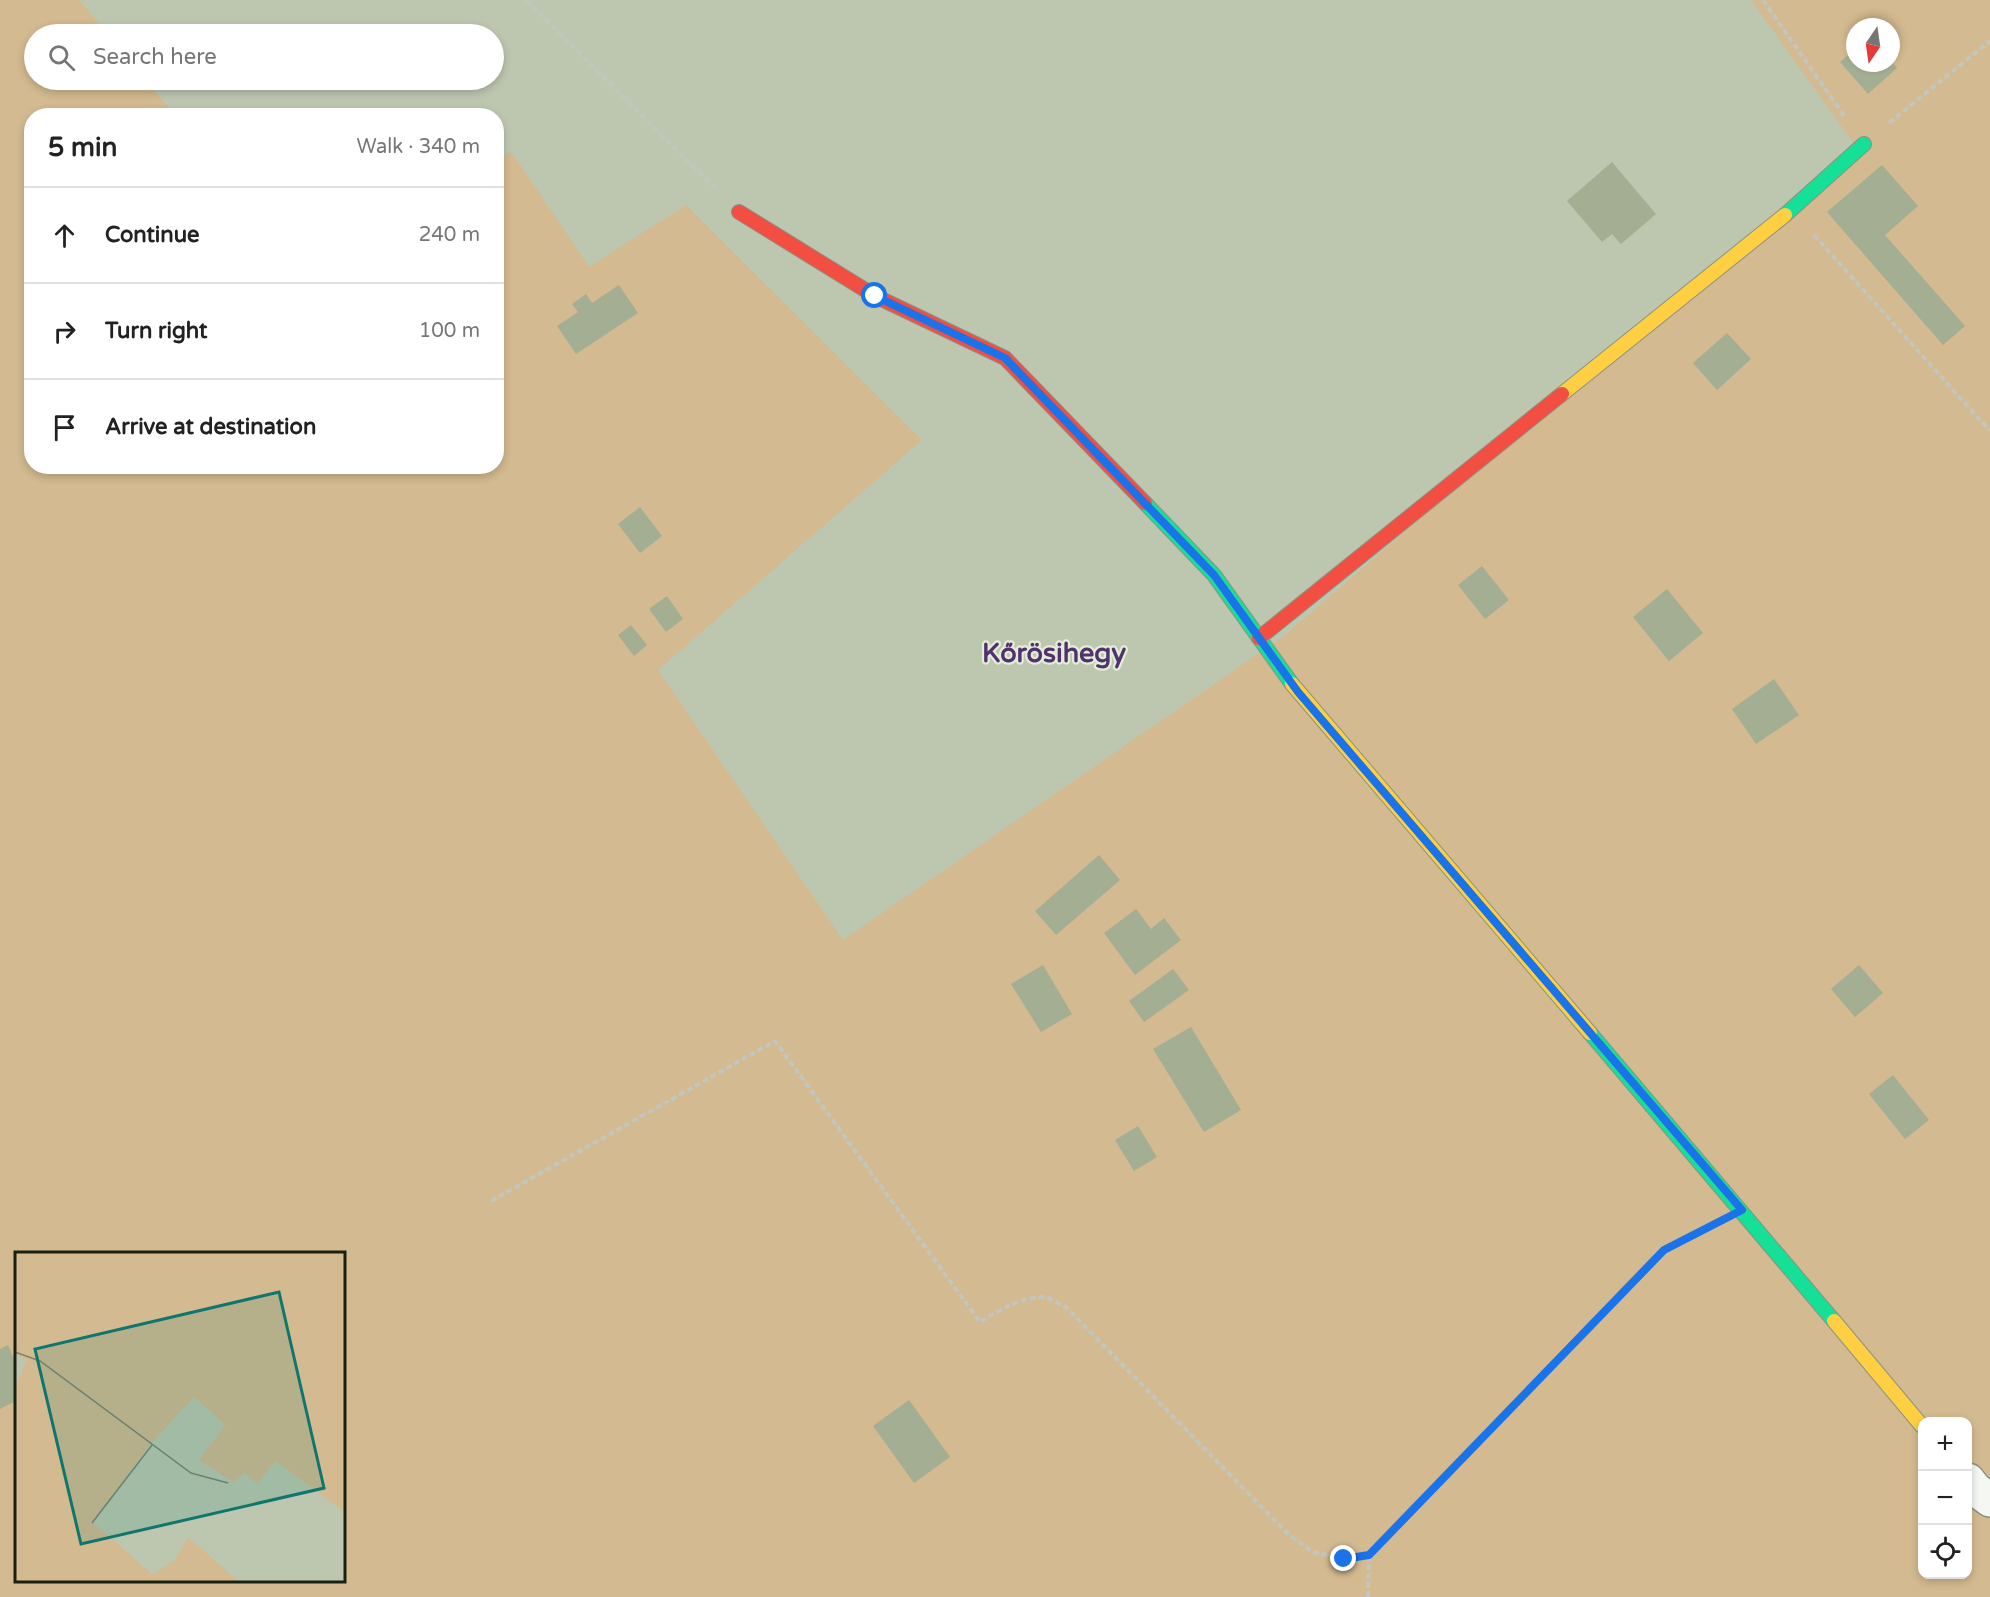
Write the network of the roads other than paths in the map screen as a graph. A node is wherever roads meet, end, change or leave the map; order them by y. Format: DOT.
graph roads {
  1 [pos="1864,144"];
  2 [pos="739,212"];
  3 [pos="1259,638"];
  4 [pos="1918,1420"];
  5 [pos="1972,1485"];
  6 [pos="1990,1500"];
  1 -- 3 [label="street"];
  2 -- 3 [label="street"];
  3 -- 4 [label="street"];
  5 -- 6 [label="street"];
}
